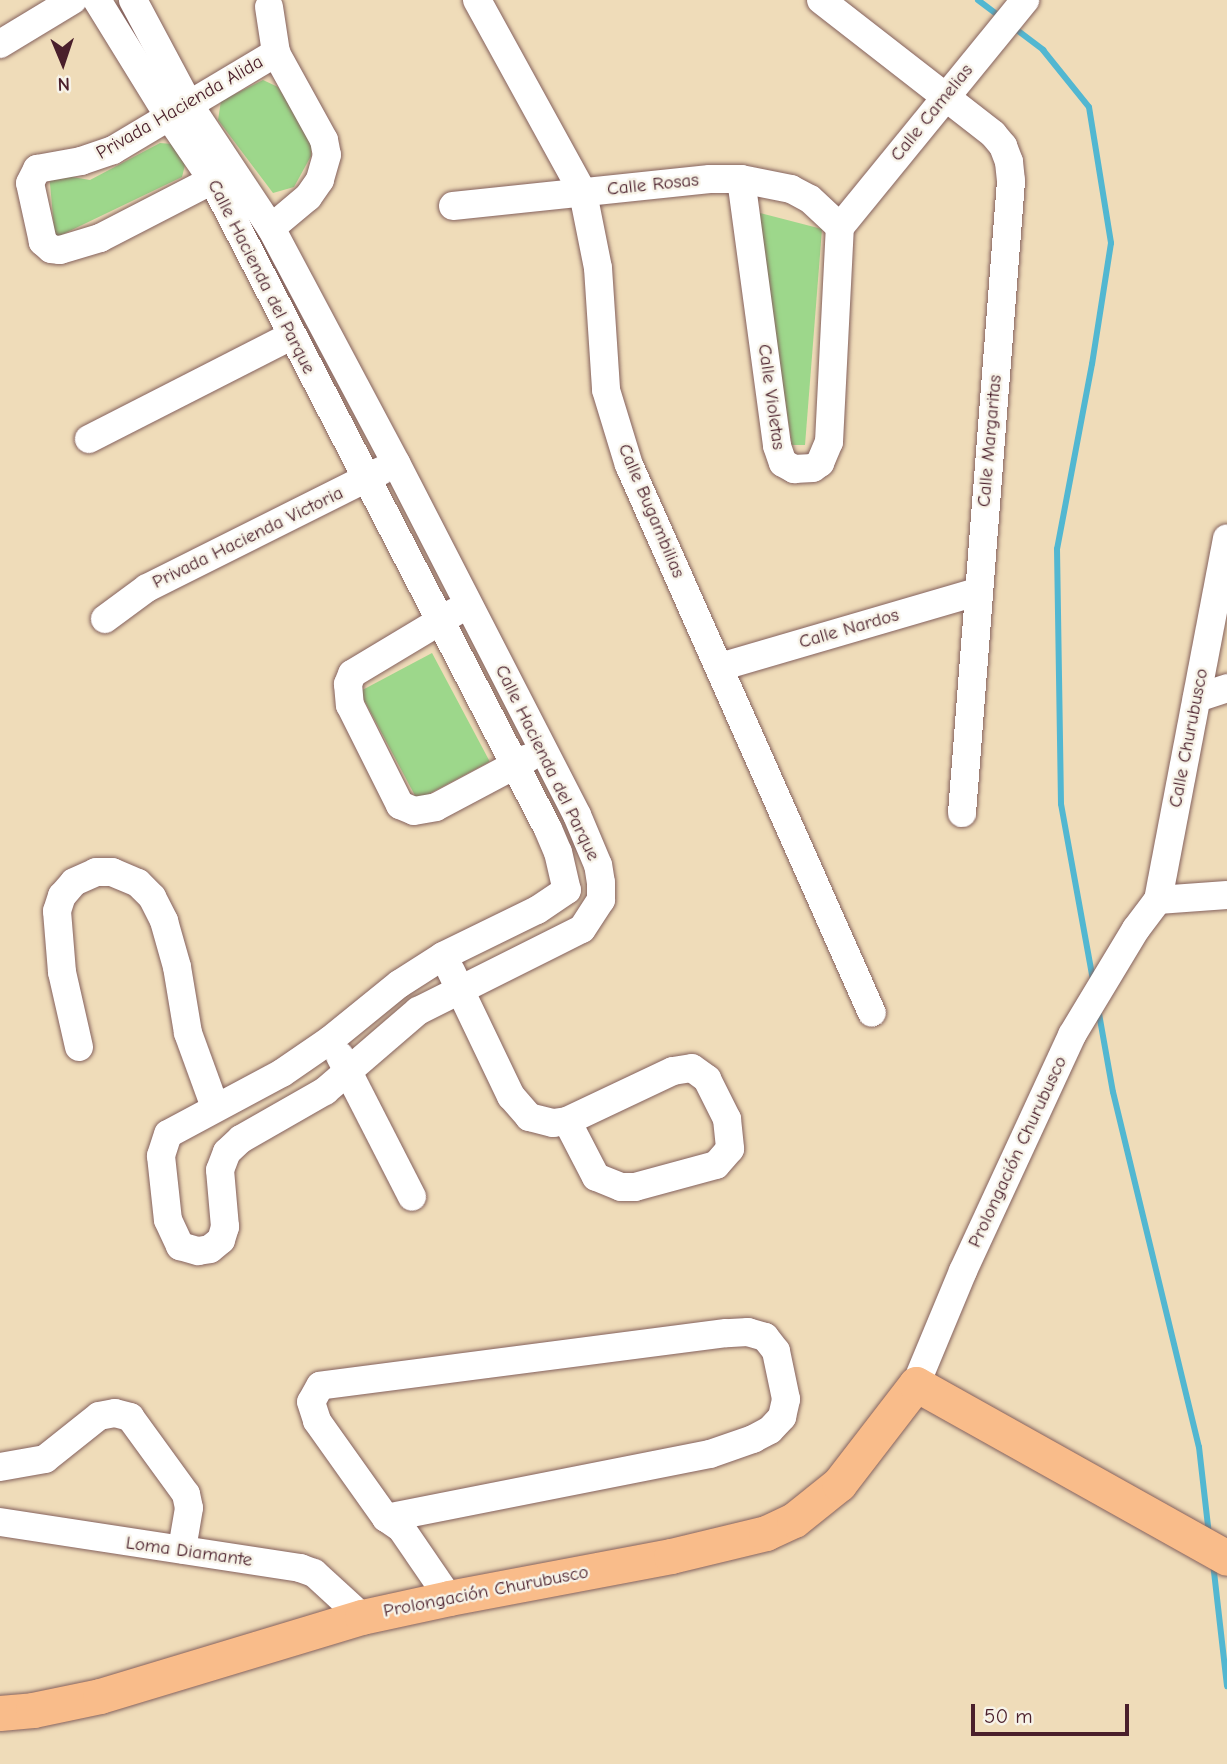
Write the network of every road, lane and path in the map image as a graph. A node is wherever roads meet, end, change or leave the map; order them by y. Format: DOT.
graph roads {
  1 [pos="73,0"];
  2 [pos="96,0"];
  3 [pos="133,0"];
  4 [pos="477,0"];
  5 [pos="821,0"];
  6 [pos="1025,0"];
  7 [pos="269,7"];
  8 [pos="0,44"];
  9 [pos="276,53"];
  10 [pos="947,95"];
  11 [pos="178,109"];
  12 [pos="223,175"];
  13 [pos="741,179"];
  14 [pos="583,193"];
  15 [pos="453,206"];
  16 [pos="839,227"];
  17 [pos="271,228"];
  18 [pos="291,336"];
  19 [pos="89,439"];
  20 [pos="396,463"];
  21 [pos="365,480"];
  22 [pos="1227,540"];
  23 [pos="977,592"];
  24 [pos="467,606"];
  25 [pos="105,619"];
  26 [pos="438,621"];
  27 [pos="720,667"];
  28 [pos="1227,688"];
  29 [pos="1197,698"];
  30 [pos="544,749"];
  31 [pos="513,766"];
  32 [pos="962,813"];
  33 [pos="567,890"];
  34 [pos="1227,895"];
  35 [pos="1158,900"];
  36 [pos="612,904"];
  37 [pos="1136,929"];
  38 [pos="443,956"];
  39 [pos="459,988"];
  40 [pos="872,1013"];
  41 [pos="330,1040"];
  42 [pos="79,1047"];
  43 [pos="350,1071"];
  44 [pos="215,1107"];
  45 [pos="567,1121"];
  46 [pos="412,1197"];
  47 [pos="916,1384"];
  48 [pos="0,1467"];
  49 [pos="386,1518"];
  50 [pos="0,1522"];
  51 [pos="182,1549"];
  52 [pos="1227,1558"];
  53 [pos="439,1600"];
  54 [pos="362,1618"];
  55 [pos="0,1713"];
  1 -- 8 [label="street"];
  2 -- 11 [label="street, Calle Hacienda del Parque"];
  3 -- 11 [label="street, Calle Hacienda del Parque"];
  4 -- 14 [label="street, Calle Bugambilias"];
  5 -- 10 [label="street, Calle Margaritas"];
  6 -- 10 [label="street, Calle Camelias"];
  7 -- 9 [label="street, Privada Hacienda Alida"];
  9 -- 11 [label="street, Privada Hacienda Alida"];
  9 -- 17 [label="street"];
  10 -- 16 [label="street, Calle Camelias"];
  10 -- 23 [label="street, Calle Margaritas"];
  11 -- 12 [label="street, Calle Hacienda del Parque"];
  11 -- 12 [label="street, Privada Hacienda Alida"];
  12 -- 17 [label="street, Calle Hacienda del Parque"];
  12 -- 18 [label="street, Calle Hacienda del Parque"];
  13 -- 14 [label="street, Calle Rosas"];
  13 -- 16 [label="street, Calle Rosas"];
  13 -- 16 [label="street, Calle Violetas"];
  14 -- 15 [label="street, Calle Rosas"];
  14 -- 27 [label="street, Calle Bugambilias"];
  17 -- 20 [label="street, Calle Hacienda del Parque"];
  18 -- 19 [label="street"];
  18 -- 21 [label="street, Calle Hacienda del Parque"];
  20 -- 21 [label="street, Privada Hacienda Victoria"];
  20 -- 24 [label="street, Calle Hacienda del Parque"];
  21 -- 25 [label="street, Privada Hacienda Victoria"];
  21 -- 26 [label="street, Calle Hacienda del Parque"];
  22 -- 29 [label="street, Calle Churubusco"];
  23 -- 27 [label="street, Calle Nardos"];
  23 -- 32 [label="street, Calle Margaritas"];
  24 -- 26 [label="street"];
  24 -- 30 [label="street, Calle Hacienda del Parque"];
  26 -- 31 [label="street, Calle Hacienda del Parque"];
  26 -- 31 [label="street"];
  27 -- 40 [label="street, Calle Bugambilias"];
  28 -- 29 [label="street"];
  29 -- 35 [label="street, Calle Churubusco"];
  30 -- 31 [label="street"];
  30 -- 36 [label="street, Calle Hacienda del Parque"];
  31 -- 33 [label="street, Calle Hacienda del Parque"];
  33 -- 36 [label="street"];
  33 -- 38 [label="street"];
  34 -- 35 [label="street"];
  35 -- 37 [label="street, Calle Churubusco"];
  36 -- 39 [label="street"];
  37 -- 47 [label="street, Prolongación Churubusco"];
  38 -- 39 [label="street"];
  38 -- 41 [label="street"];
  39 -- 43 [label="street"];
  39 -- 45 [label="street"];
  41 -- 43 [label="street"];
  41 -- 44 [label="street"];
  42 -- 44 [label="street"];
  43 -- 44 [label="street"];
  43 -- 46 [label="street"];
  45 -- 45 [label="street"];
  47 -- 52 [label="main road"];
  47 -- 53 [label="main road, Prolongación Churubusco"];
  48 -- 51 [label="street"];
  49 -- 49 [label="street"];
  49 -- 53 [label="street"];
  50 -- 51 [label="street, Loma Diamante"];
  51 -- 54 [label="street, Loma Diamante"];
  53 -- 54 [label="main road, Prolongación Churubusco"];
  54 -- 55 [label="main road, Prolongación Churubusco"];
}
